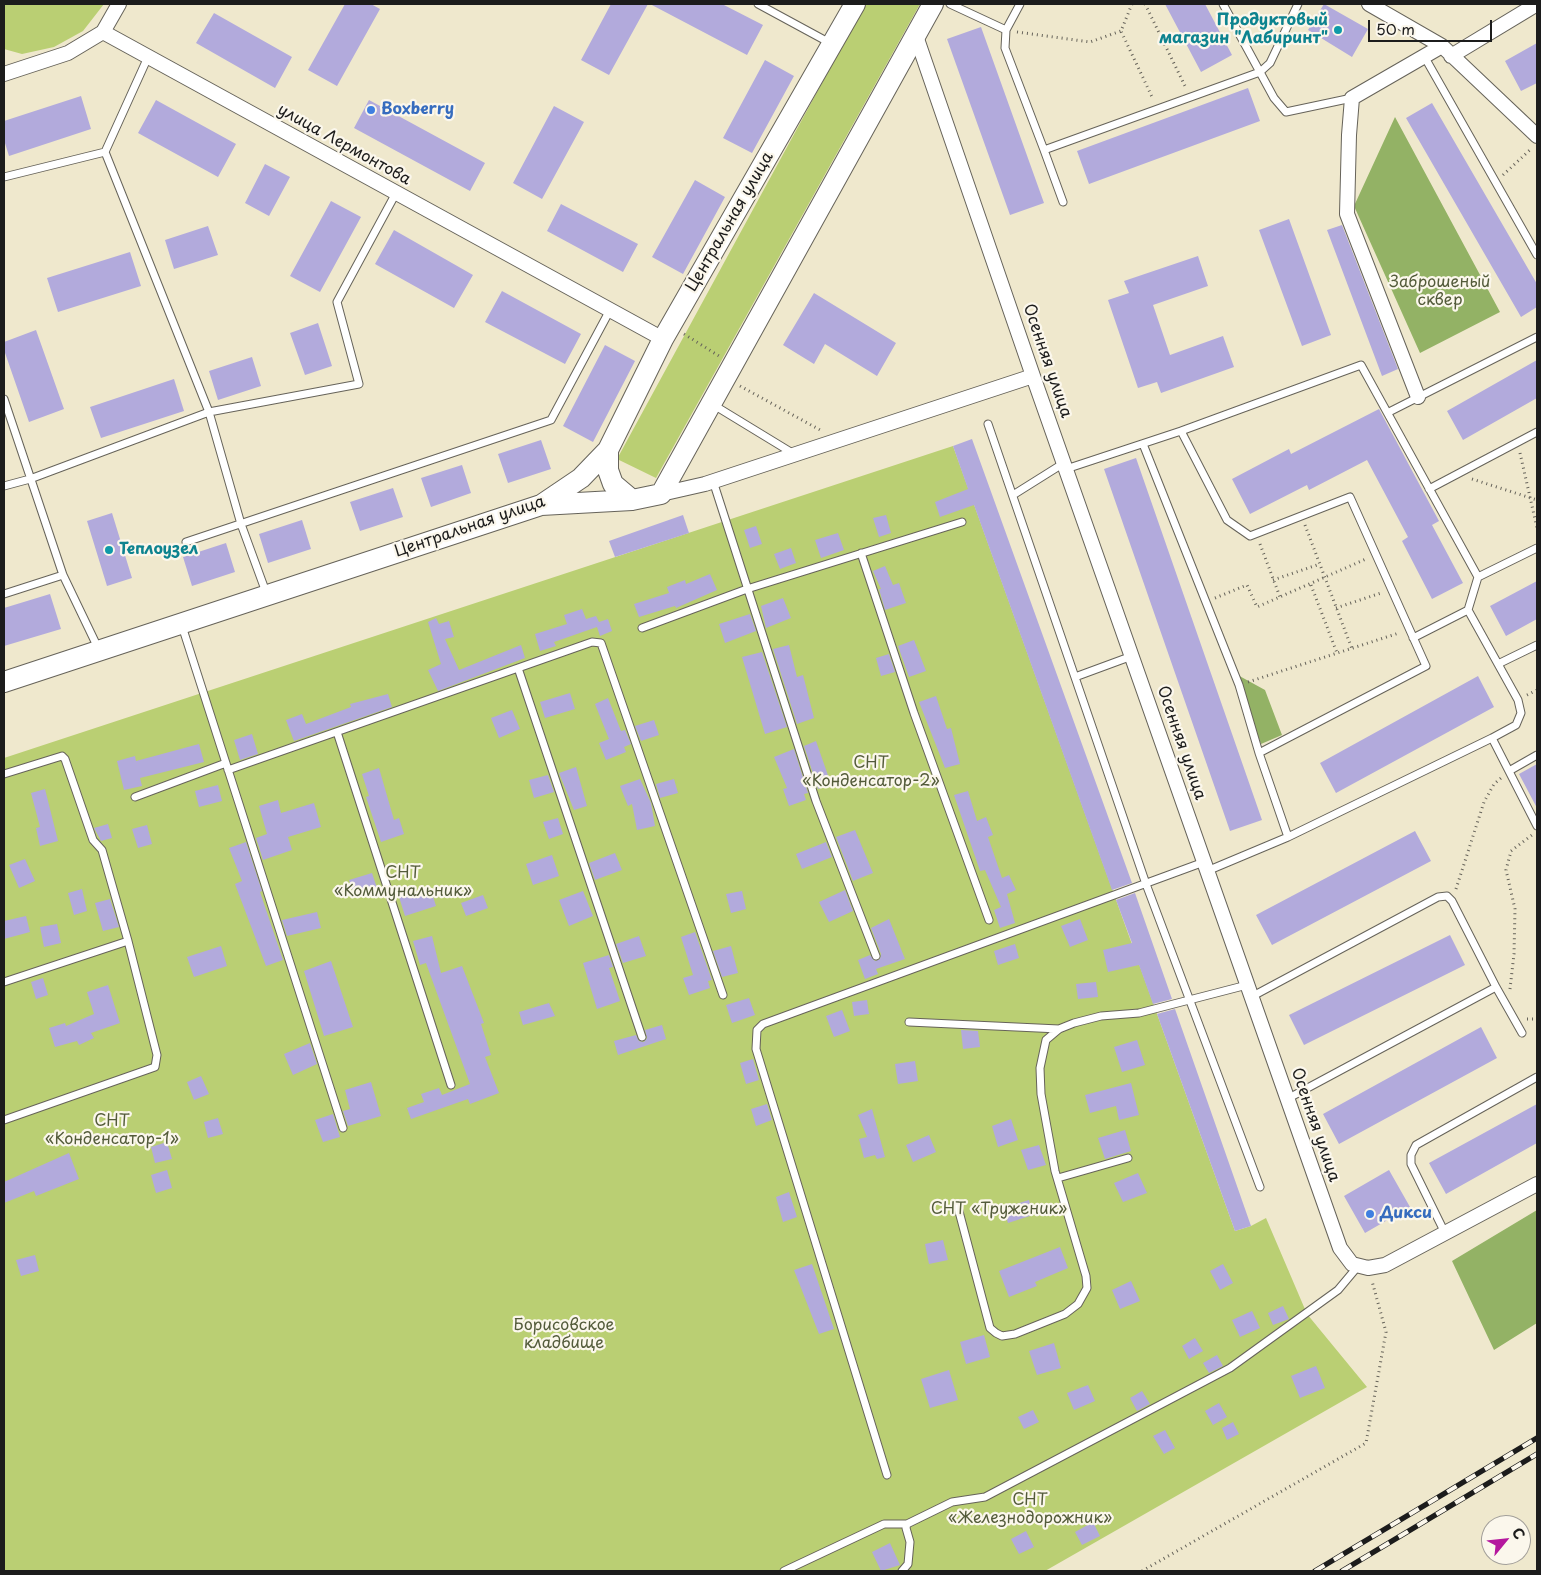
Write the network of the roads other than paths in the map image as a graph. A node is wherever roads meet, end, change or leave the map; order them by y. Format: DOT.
graph roads {
  1 [pos="119,4"];
  2 [pos="758,4"];
  3 [pos="855,4"];
  4 [pos="933,4"];
  5 [pos="950,4"];
  6 [pos="1020,4"];
  7 [pos="1223,4"];
  8 [pos="1298,4"];
  9 [pos="1369,4"];
  10 [pos="1537,4"];
  11 [pos="1006,30"];
  12 [pos="103,32"];
  13 [pos="916,36"];
  14 [pos="832,44"];
  15 [pos="1446,51"];
  16 [pos="1424,56"];
  17 [pos="148,57"];
  18 [pos="4,63"];
  19 [pos="22,68"];
  20 [pos="1260,72"];
  21 [pos="4,74"];
  22 [pos="1352,98"];
  23 [pos="1537,136"];
  24 [pos="1044,150"];
  25 [pos="106,152"];
  26 [pos="4,177"];
  27 [pos="396,193"];
  28 [pos="1063,202"];
  29 [pos="1537,255"];
  30 [pos="610,310"];
  31 [pos="667,332"];
  32 [pos="1537,337"];
  33 [pos="1033,376"];
  34 [pos="1418,397"];
  35 [pos="4,398"];
  36 [pos="711,404"];
  37 [pos="209,412"];
  38 [pos="1389,412"];
  39 [pos="988,424"];
  40 [pos="1181,432"];
  41 [pos="1537,432"];
  42 [pos="1143,444"];
  43 [pos="608,450"];
  44 [pos="795,454"];
  45 [pos="1065,466"];
  46 [pos="30,479"];
  47 [pos="713,481"];
  48 [pos="4,486"];
  49 [pos="1429,489"];
  50 [pos="661,494"];
  51 [pos="1013,496"];
  52 [pos="632,500"];
  53 [pos="541,505"];
  54 [pos="962,522"];
  55 [pos="241,524"];
  56 [pos="186,542"];
  57 [pos="1537,548"];
  58 [pos="861,553"];
  59 [pos="63,575"];
  60 [pos="1478,577"];
  61 [pos="747,589"];
  62 [pos="4,594"];
  63 [pos="267,595"];
  64 [pos="1468,610"];
  65 [pos="181,623"];
  66 [pos="642,628"];
  67 [pos="1413,638"];
  68 [pos="1537,645"];
  69 [pos="100,650"];
  70 [pos="1132,656"];
  71 [pos="1498,664"];
  72 [pos="518,668"];
  73 [pos="1075,677"];
  74 [pos="4,682"];
  75 [pos="337,732"];
  76 [pos="1492,738"];
  77 [pos="1259,753"];
  78 [pos="1537,755"];
  79 [pos="227,766"];
  80 [pos="1509,771"];
  81 [pos="4,774"];
  82 [pos="135,797"];
  83 [pos="1537,826"];
  84 [pos="1288,837"];
  85 [pos="1206,866"];
  86 [pos="1146,884"];
  87 [pos="989,920"];
  88 [pos="128,941"];
  89 [pos="876,956"];
  90 [pos="4,982"];
  91 [pos="1496,987"];
  92 [pos="1249,991"];
  93 [pos="723,995"];
  94 [pos="1189,1000"];
  95 [pos="910,1022"];
  96 [pos="1059,1029"];
  97 [pos="1522,1033"];
  98 [pos="642,1037"];
  99 [pos="1537,1077"];
  100 [pos="452,1085"];
  101 [pos="1287,1099"];
  102 [pos="4,1120"];
  103 [pos="344,1128"];
  104 [pos="1128,1158"];
  105 [pos="1058,1178"];
  106 [pos="1537,1184"];
  107 [pos="1260,1187"];
  108 [pos="957,1204"];
  109 [pos="1445,1233"];
  110 [pos="1364,1267"];
  111 [pos="887,1476"];
  112 [pos="907,1524"];
  113 [pos="784,1571"];
  114 [pos="902,1571"];
  1 -- 12 [label="street"];
  2 -- 14 [label="lane"];
  3 -- 14 [label="street, Центральная улица"];
  4 -- 13 [label="street"];
  5 -- 11 [label="lane"];
  6 -- 11 [label="lane"];
  7 -- 20 [label="lane"];
  8 -- 20 [label="lane"];
  9 -- 15 [label="street"];
  10 -- 15 [label="street"];
  11 -- 24 [label="lane"];
  12 -- 17 [label="street, улица Лермонтова"];
  12 -- 19 [label="street"];
  13 -- 33 [label="street, Осенняя улица"];
  13 -- 36 [label="street"];
  14 -- 31 [label="street, Центральная улица"];
  15 -- 16 [label="street"];
  15 -- 23 [label="street"];
  16 -- 22 [label="street"];
  16 -- 29 [label="lane"];
  17 -- 25 [label="lane"];
  17 -- 27 [label="street, улица Лермонтова"];
  18 -- 19 [label="street"];
  19 -- 21 [label="street"];
  20 -- 22 [label="lane"];
  20 -- 24 [label="lane"];
  22 -- 34 [label="street"];
  24 -- 28 [label="lane"];
  25 -- 26 [label="lane"];
  25 -- 37 [label="lane"];
  27 -- 30 [label="street, улица Лермонтова"];
  27 -- 37 [label="lane"];
  30 -- 31 [label="street, улица Лермонтова"];
  30 -- 55 [label="lane"];
  31 -- 43 [label="street, Центральная улица"];
  32 -- 34 [label="lane"];
  33 -- 44 [label="street"];
  33 -- 45 [label="street, Осенняя улица"];
  34 -- 38 [label="lane"];
  35 -- 46 [label="lane"];
  36 -- 44 [label="lane"];
  36 -- 50 [label="street"];
  37 -- 46 [label="lane"];
  37 -- 55 [label="lane"];
  38 -- 40 [label="lane"];
  38 -- 49 [label="lane"];
  39 -- 51 [label="lane"];
  40 -- 42 [label="lane"];
  40 -- 67 [label="lane"];
  41 -- 49 [label="lane"];
  42 -- 45 [label="lane"];
  42 -- 77 [label="lane"];
  43 -- 52 [label="street"];
  43 -- 53 [label="street, Центральная улица"];
  44 -- 47 [label="street"];
  45 -- 51 [label="lane"];
  45 -- 70 [label="street, Осенняя улица"];
  46 -- 48 [label="lane"];
  46 -- 59 [label="lane"];
  47 -- 50 [label="street"];
  47 -- 61 [label="lane"];
  49 -- 60 [label="lane"];
  50 -- 52 [label="street"];
  51 -- 73 [label="lane"];
  52 -- 53 [label="street"];
  53 -- 63 [label="street, Центральная улица"];
  54 -- 58 [label="lane"];
  55 -- 56 [label="lane"];
  55 -- 63 [label="lane"];
  57 -- 60 [label="lane"];
  58 -- 61 [label="lane"];
  58 -- 87 [label="lane"];
  59 -- 62 [label="lane"];
  59 -- 69 [label="lane"];
  60 -- 64 [label="lane"];
  61 -- 66 [label="lane"];
  61 -- 89 [label="lane"];
  63 -- 65 [label="street, Центральная улица"];
  64 -- 67 [label="lane"];
  64 -- 71 [label="lane"];
  65 -- 69 [label="street, Центральная улица"];
  65 -- 79 [label="lane"];
  67 -- 77 [label="lane"];
  68 -- 71 [label="lane"];
  69 -- 74 [label="street, Центральная улица"];
  70 -- 73 [label="lane"];
  70 -- 85 [label="street, Осенняя улица"];
  71 -- 76 [label="lane"];
  72 -- 75 [label="lane"];
  72 -- 93 [label="lane"];
  72 -- 98 [label="lane"];
  73 -- 86 [label="lane"];
  75 -- 79 [label="lane"];
  75 -- 100 [label="lane"];
  76 -- 80 [label="lane"];
  76 -- 84 [label="lane"];
  77 -- 84 [label="lane"];
  78 -- 80 [label="lane"];
  79 -- 82 [label="lane"];
  79 -- 103 [label="lane"];
  80 -- 83 [label="lane"];
  81 -- 88 [label="lane"];
  84 -- 85 [label="lane"];
  85 -- 86 [label="lane"];
  85 -- 92 [label="street, Осенняя улица"];
  86 -- 94 [label="lane"];
  86 -- 111 [label="lane"];
  88 -- 90 [label="lane"];
  88 -- 102 [label="lane"];
  91 -- 92 [label="lane"];
  91 -- 97 [label="lane"];
  91 -- 101 [label="lane"];
  92 -- 94 [label="lane"];
  92 -- 101 [label="street, Осенняя улица"];
  94 -- 96 [label="lane"];
  94 -- 107 [label="lane"];
  95 -- 96 [label="lane"];
  96 -- 105 [label="lane"];
  99 -- 109 [label="lane"];
  101 -- 110 [label="street, Осенняя улица"];
  104 -- 105 [label="lane"];
  105 -- 108 [label="lane"];
  106 -- 109 [label="street"];
  109 -- 110 [label="street"];
  110 -- 112 [label="lane"];
  112 -- 113 [label="lane"];
  112 -- 114 [label="lane"];
}
